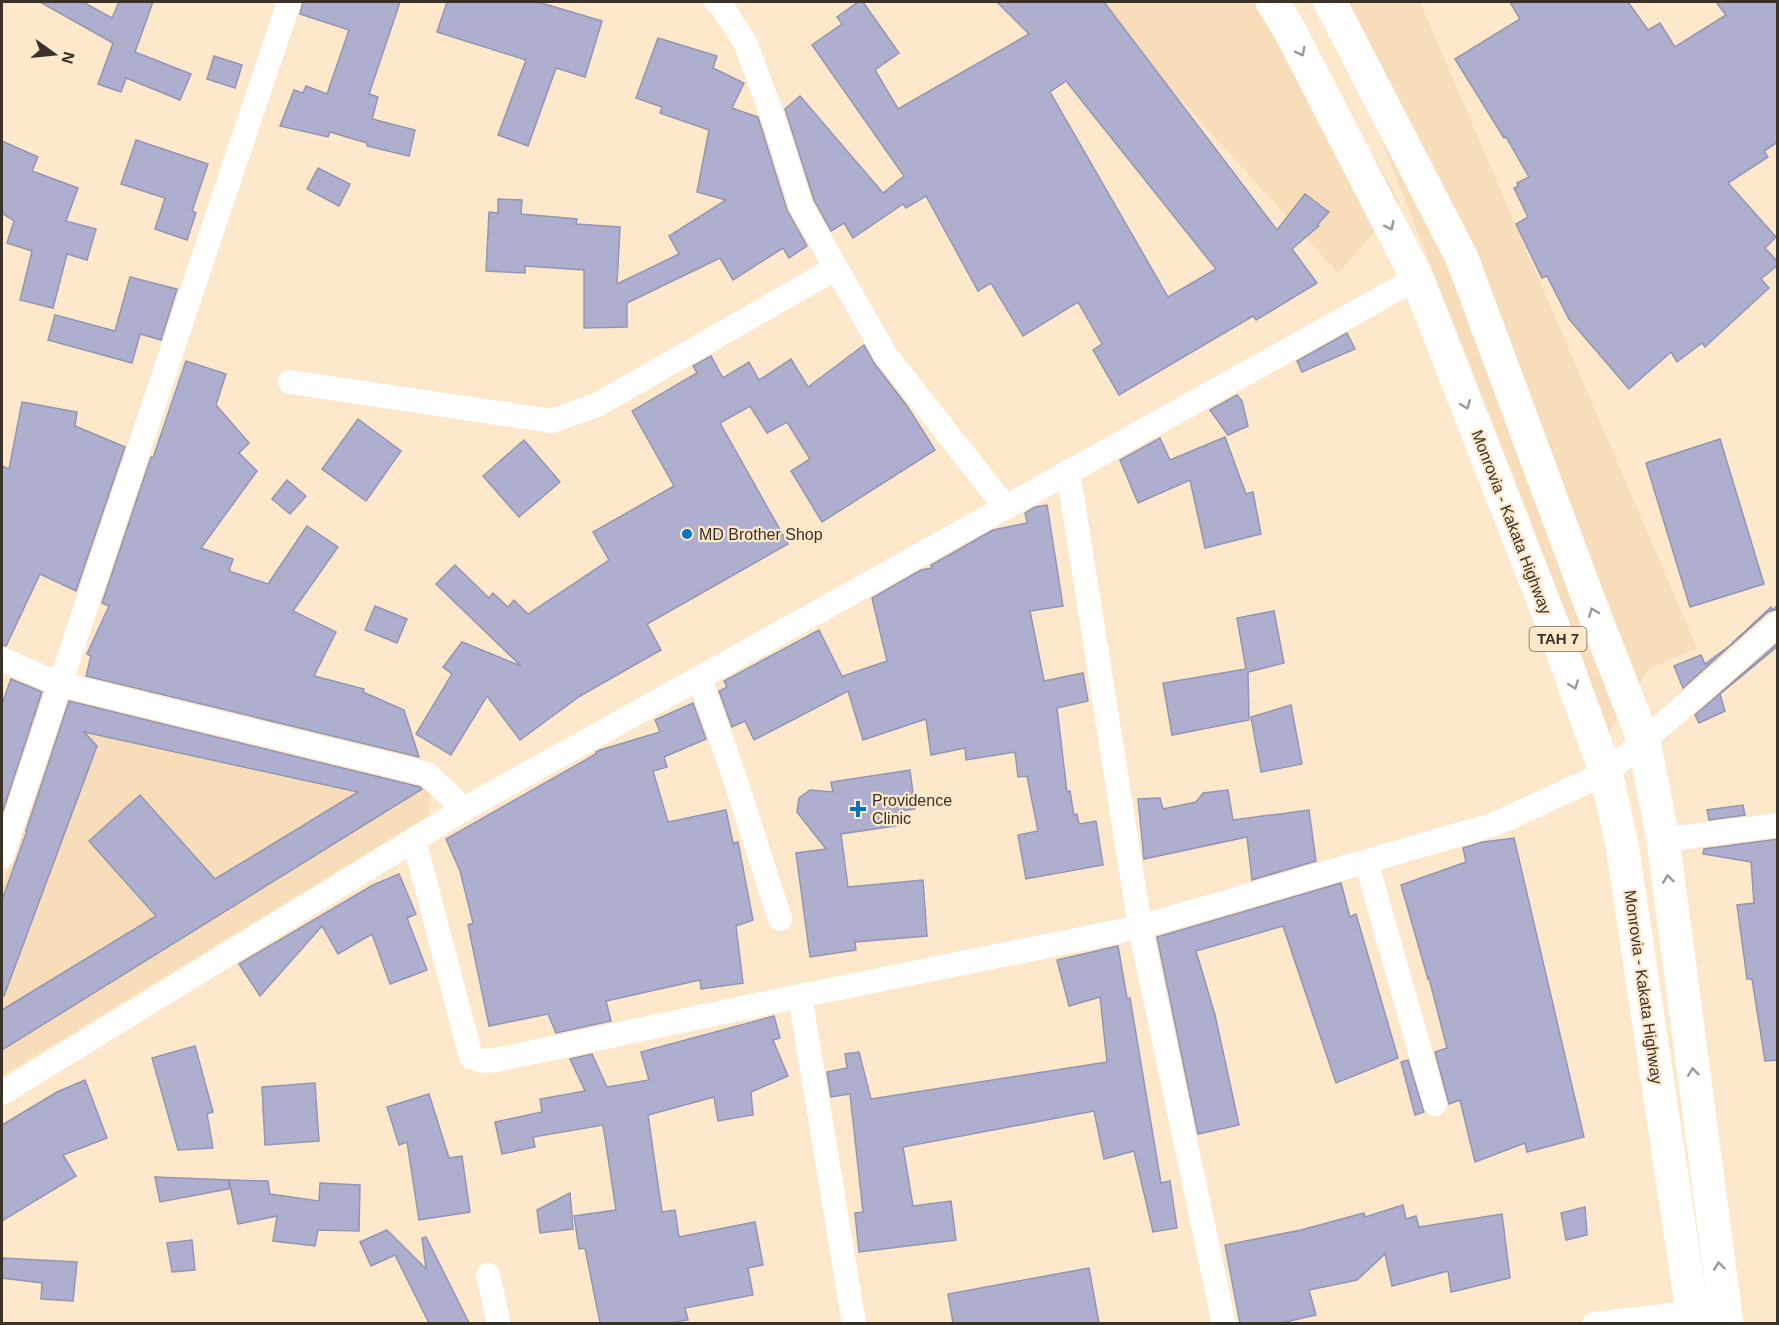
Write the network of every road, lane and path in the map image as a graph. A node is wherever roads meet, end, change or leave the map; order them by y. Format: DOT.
graph roads {
  1 [pos="289,2"];
  2 [pos="716,2"];
  3 [pos="1272,2"];
  4 [pos="1330,2"];
  5 [pos="836,267"];
  6 [pos="1417,278"];
  7 [pos="290,382"];
  8 [pos="1068,471"];
  9 [pos="1006,508"];
  10 [pos="1778,623"];
  11 [pos="2,659"];
  12 [pos="700,679"];
  13 [pos="58,684"];
  14 [pos="1644,741"];
  15 [pos="1606,773"];
  16 [pos="464,809"];
  17 [pos="1778,825"];
  18 [pos="414,840"];
  19 [pos="1663,840"];
  20 [pos="2,857"];
  21 [pos="1366,861"];
  22 [pos="780,919"];
  23 [pos="1140,927"];
  24 [pos="800,996"];
  25 [pos="2,1093"];
  26 [pos="1435,1104"];
  27 [pos="488,1275"];
  28 [pos="1693,1318"];
  29 [pos="499,1323"];
  30 [pos="854,1323"];
  31 [pos="1224,1323"];
  32 [pos="1594,1323"];
  33 [pos="1727,1323"];
  1 -- 13 [label="street"];
  2 -- 5 [label="street"];
  3 -- 6 [label="highway, Monrovia - Kakata Highway / TAH 7, one-way"];
  14 -- 4 [label="highway, TAH 7, one-way"];
  5 -- 7 [label="street"];
  5 -- 9 [label="street"];
  6 -- 8 [label="street"];
  6 -- 15 [label="highway, Monrovia - Kakata Highway / TAH 7, one-way"];
  8 -- 9 [label="street"];
  8 -- 23 [label="street"];
  9 -- 12 [label="street"];
  10 -- 14 [label="street"];
  11 -- 13 [label="street"];
  12 -- 16 [label="street"];
  12 -- 22 [label="street"];
  13 -- 16 [label="street"];
  13 -- 20 [label="street"];
  14 -- 15 [label="street"];
  14 -- 19 [label="highway, TAH 7"];
  15 -- 21 [label="street"];
  15 -- 28 [label="highway, Monrovia - Kakata Highway / TAH 7"];
  16 -- 18 [label="street"];
  17 -- 19 [label="street"];
  18 -- 24 [label="street"];
  18 -- 25 [label="street"];
  33 -- 19 [label="highway, TAH 7, one-way"];
  21 -- 23 [label="street"];
  21 -- 26 [label="street"];
  23 -- 24 [label="street"];
  23 -- 31 [label="street"];
  24 -- 30 [label="street"];
  27 -- 29 [label="street"];
  28 -- 32 [label="street"];
}
